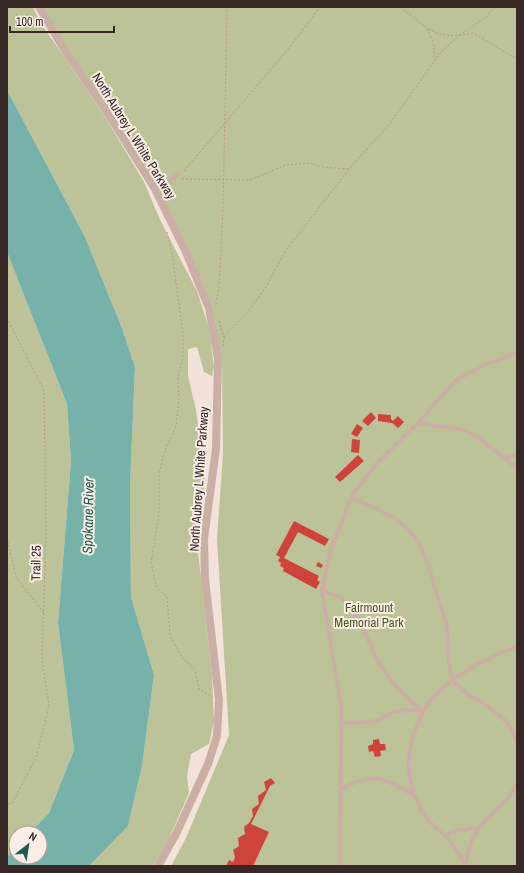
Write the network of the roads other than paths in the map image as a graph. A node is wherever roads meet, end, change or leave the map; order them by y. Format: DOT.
graph roads {
  1 [pos="39,7"];
  2 [pos="179,174"];
  3 [pos="155,189"];
  4 [pos="517,353"];
  5 [pos="418,423"];
  6 [pos="517,455"];
  7 [pos="505,458"];
  8 [pos="517,468"];
  9 [pos="352,498"];
  10 [pos="322,590"];
  11 [pos="517,647"];
  12 [pos="453,680"];
  13 [pos="422,711"];
  14 [pos="341,723"];
  15 [pos="517,743"];
  16 [pos="517,783"];
  17 [pos="341,789"];
  18 [pos="513,790"];
  19 [pos="517,794"];
  20 [pos="414,795"];
  21 [pos="479,827"];
  22 [pos="446,836"];
  23 [pos="158,866"];
  24 [pos="338,866"];
  25 [pos="465,866"];
  1 -- 3 [label="street, North Aubrey L White Parkway"];
  2 -- 3 [label="lane"];
  3 -- 23 [label="street, North Aubrey L White Parkway"];
  4 -- 5 [label="lane"];
  5 -- 7 [label="lane"];
  5 -- 9 [label="lane"];
  6 -- 7 [label="lane"];
  7 -- 8 [label="lane"];
  9 -- 10 [label="lane"];
  9 -- 12 [label="lane"];
  10 -- 13 [label="lane"];
  10 -- 14 [label="lane"];
  11 -- 12 [label="lane"];
  12 -- 13 [label="lane"];
  12 -- 15 [label="lane"];
  13 -- 14 [label="lane"];
  13 -- 20 [label="lane"];
  14 -- 17 [label="lane"];
  16 -- 18 [label="lane"];
  17 -- 20 [label="lane"];
  17 -- 24 [label="lane"];
  18 -- 19 [label="lane"];
  18 -- 21 [label="lane"];
  20 -- 22 [label="lane"];
  21 -- 22 [label="lane"];
  21 -- 25 [label="lane"];
  22 -- 25 [label="lane"];
}
